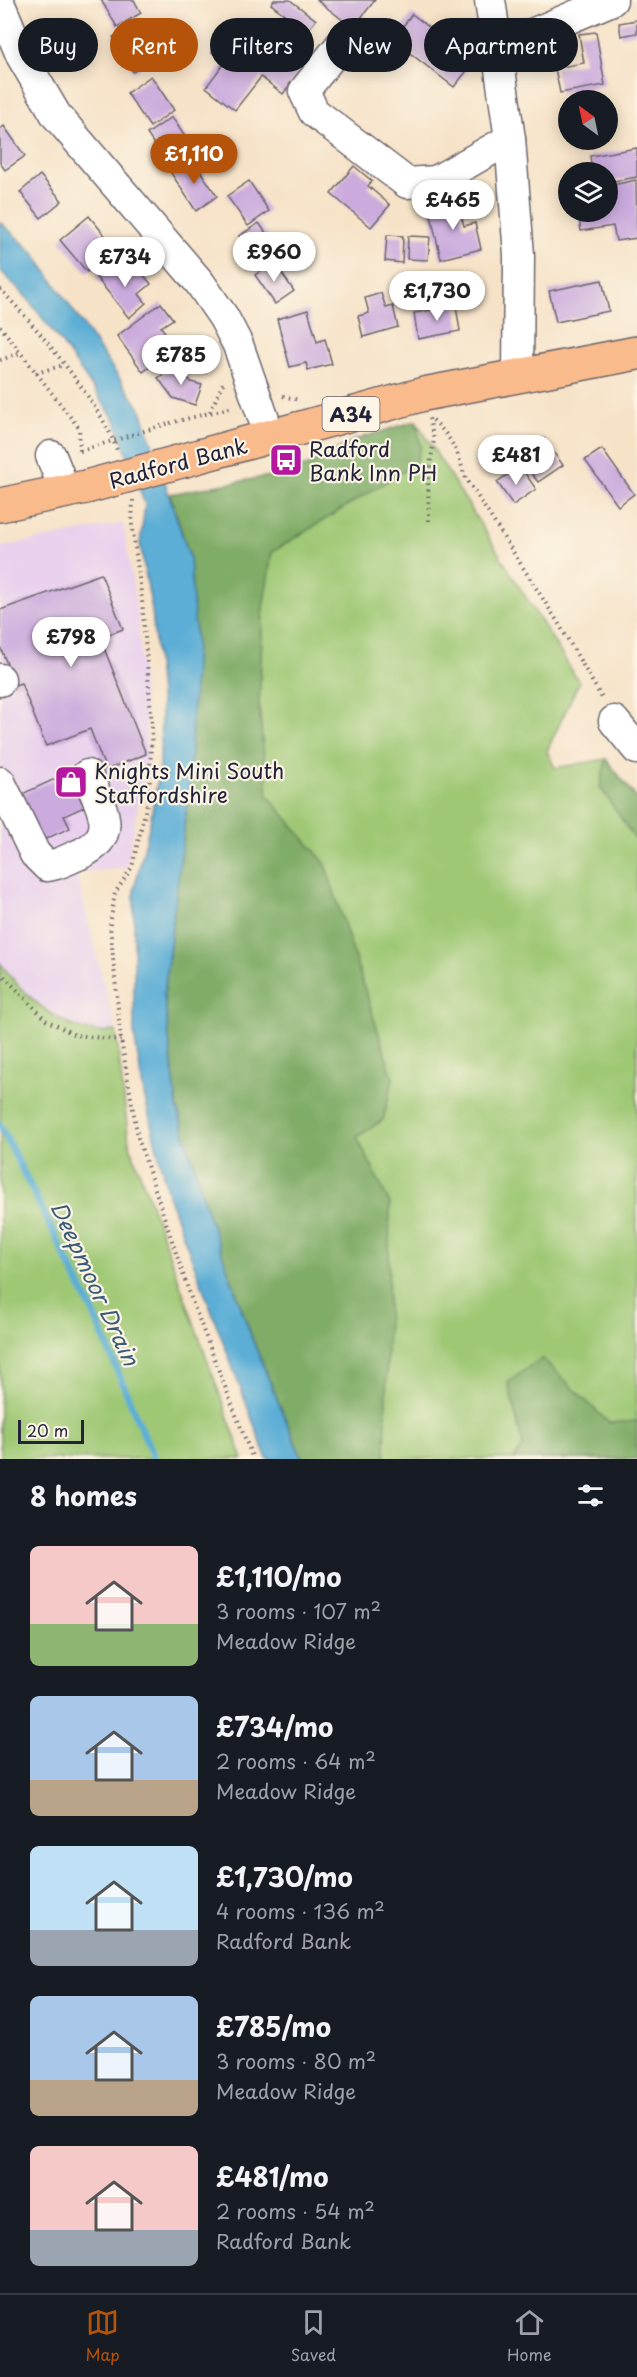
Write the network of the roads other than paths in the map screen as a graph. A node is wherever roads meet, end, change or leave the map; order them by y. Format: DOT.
graph roads {
  1 [pos="490,0"];
  2 [pos="612,0"];
  3 [pos="0,5"];
  4 [pos="493,18"];
  5 [pos="569,18"];
  6 [pos="326,63"];
  7 [pos="501,72"];
  8 [pos="510,139"];
  9 [pos="637,353"];
  10 [pos="518,375"];
  11 [pos="270,436"];
  12 [pos="65,454"];
  13 [pos="76,489"];
  14 [pos="0,505"];
  15 [pos="87,775"];
  16 [pos="0,782"];
  1 -- 4 [label="street"];
  2 -- 5 [label="street"];
  3 -- 11 [label="street"];
  6 -- 8 [label="street"];
  7 -- 8 [label="street"];
  8 -- 10 [label="street"];
  9 -- 10 [label="highway, Radford Bank / A34"];
  10 -- 11 [label="highway, Radford Bank / A34"];
  11 -- 13 [label="highway, Radford Bank / A34, bridge"];
  12 -- 13 [label="street"];
  13 -- 14 [label="highway, Radford Bank / A34"];
  15 -- 16 [label="street"];
}
